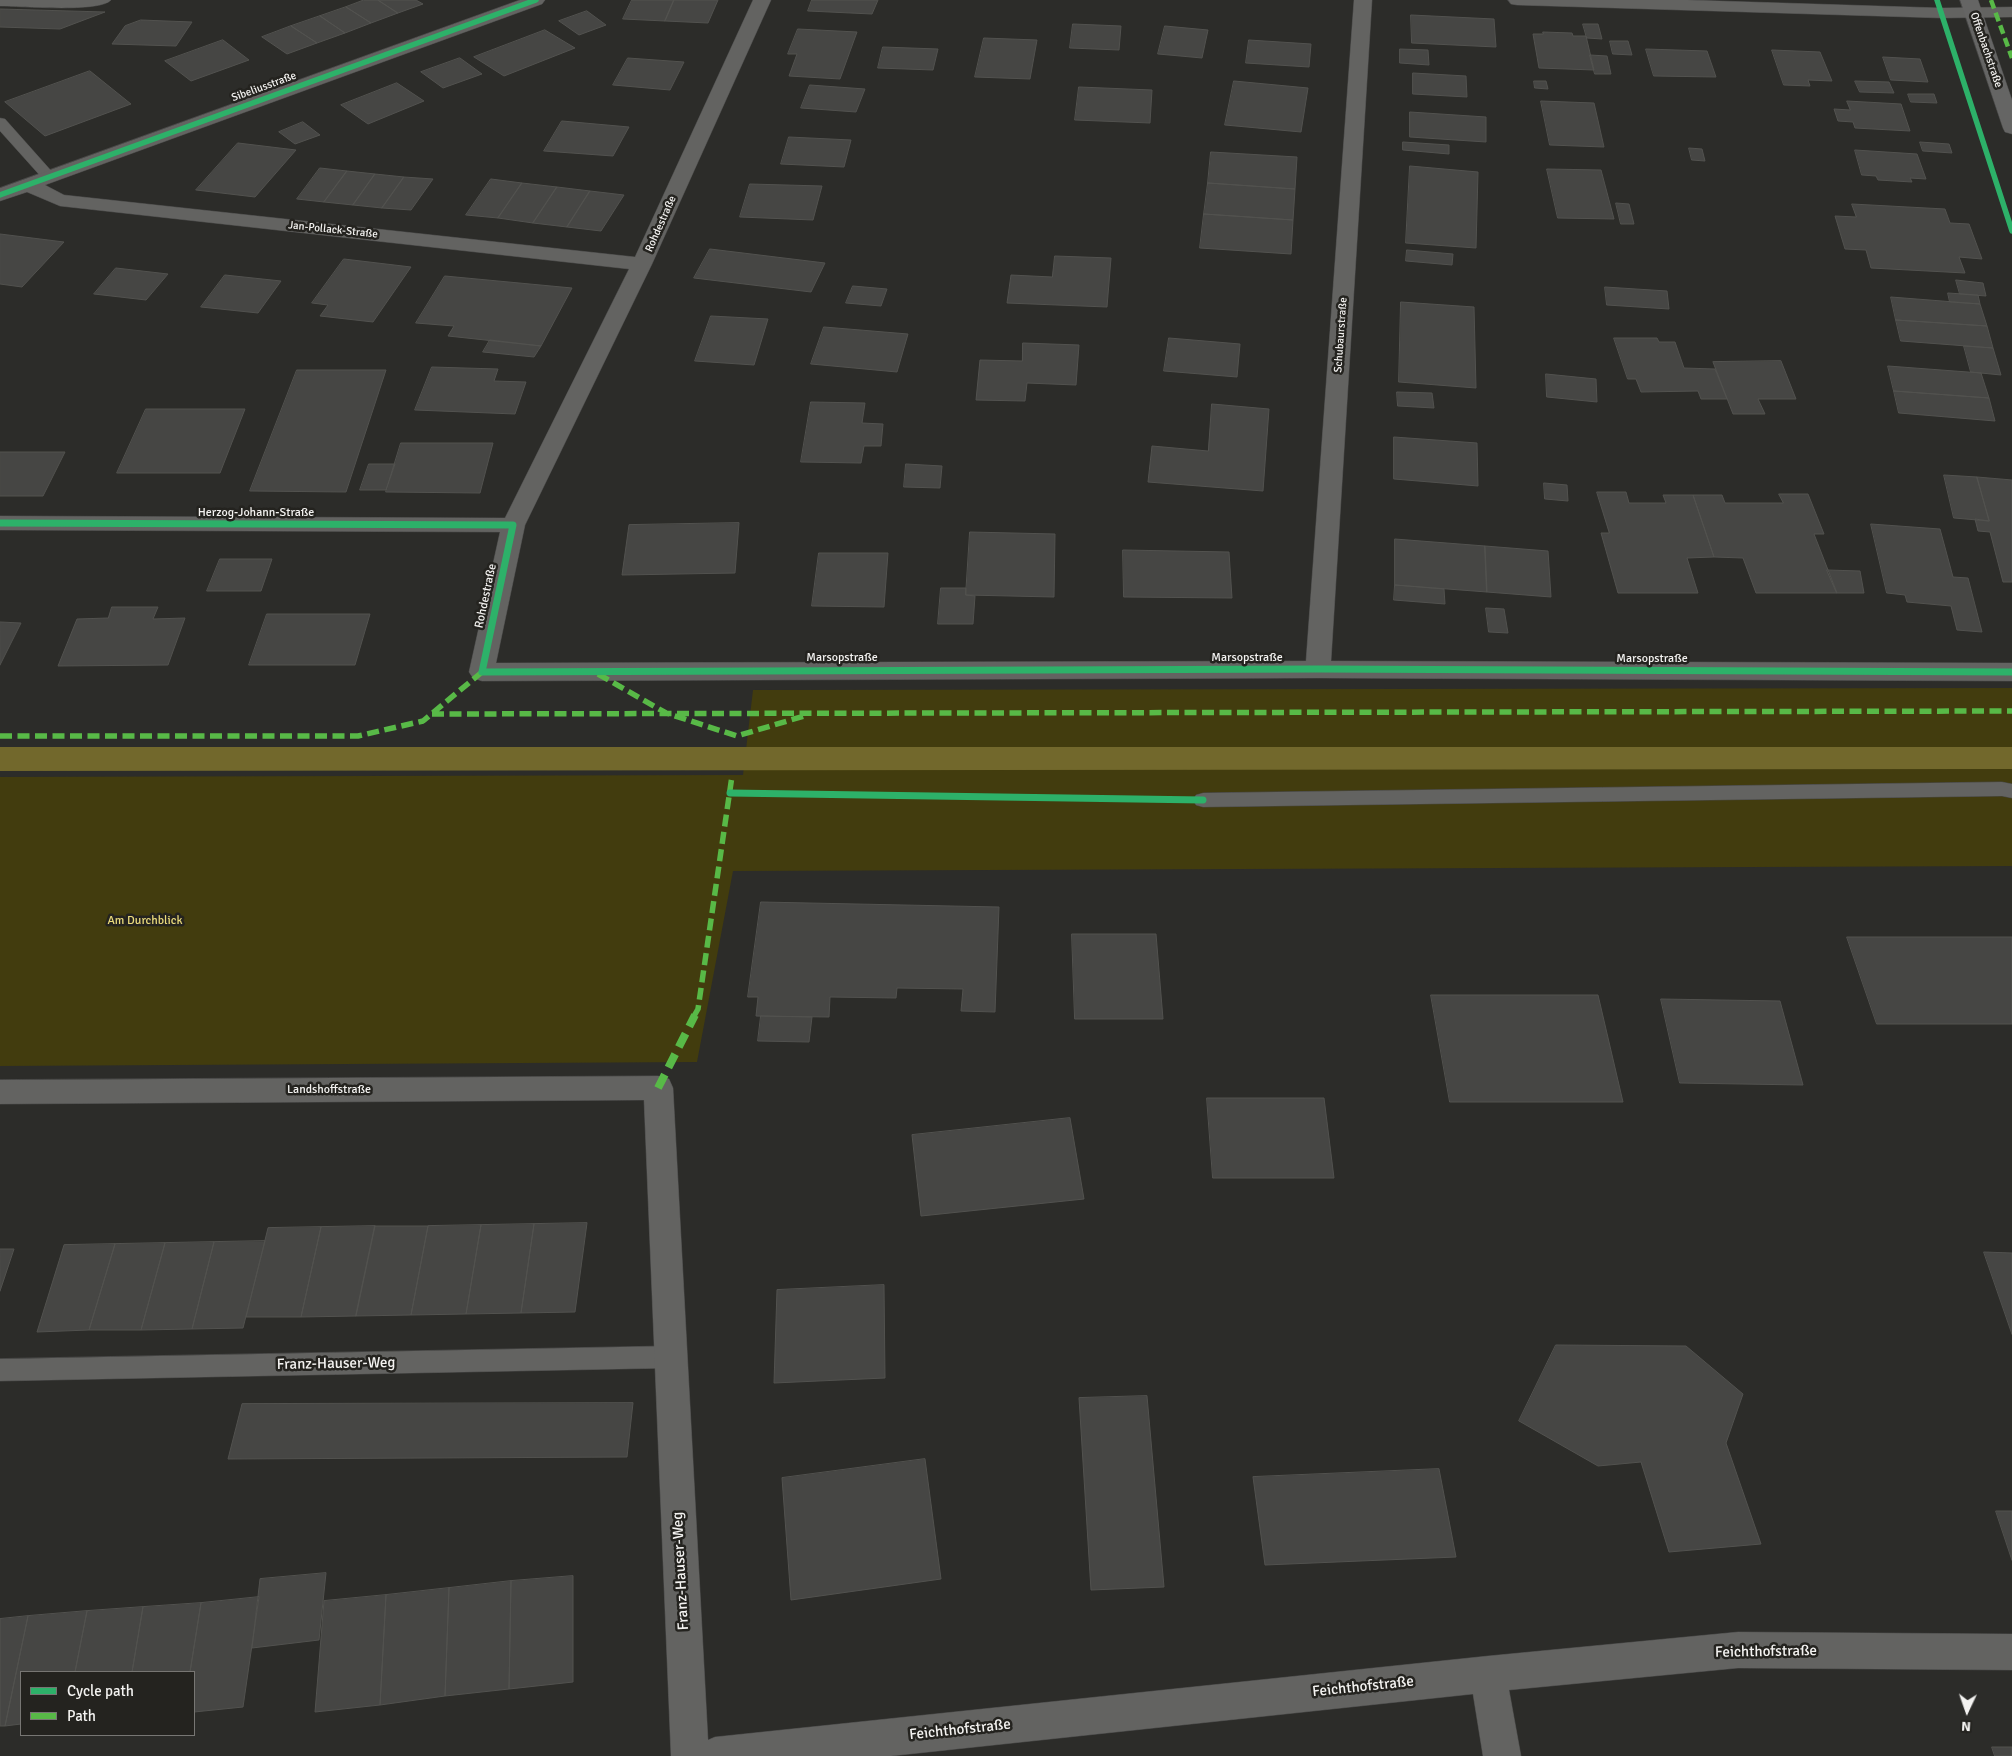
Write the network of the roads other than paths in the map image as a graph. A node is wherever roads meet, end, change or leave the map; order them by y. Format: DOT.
graph roads {
  1 [pos="104,0"];
  2 [pos="536,0"];
  3 [pos="762,0"];
  4 [pos="1363,0"];
  5 [pos="1517,0"];
  6 [pos="0,2"];
  7 [pos="1971,6"];
  8 [pos="2012,12"];
  9 [pos="0,122"];
  10 [pos="2012,128"];
  11 [pos="49,178"];
  12 [pos="28,186"];
  13 [pos="0,195"];
  14 [pos="642,264"];
  15 [pos="0,523"];
  16 [pos="513,525"];
  17 [pos="1318,669"];
  18 [pos="482,672"];
  19 [pos="2012,672"];
  20 [pos="2012,791"];
  21 [pos="1203,800"];
  22 [pos="658,1088"];
  23 [pos="0,1092"];
  24 [pos="671,1357"];
  25 [pos="0,1370"];
  26 [pos="2012,1652"];
  27 [pos="1488,1674"];
  28 [pos="690,1756"];
  29 [pos="715,1756"];
  30 [pos="1502,1756"];
  1 -- 6 [label="lane"];
  2 -- 11 [label="street, Sibeliusstraße"];
  3 -- 14 [label="street, Rohdestraße"];
  4 -- 17 [label="street, Schubaurstraße"];
  5 -- 7 [label="street"];
  7 -- 8 [label="street"];
  7 -- 10 [label="street, Offenbachstraße"];
  9 -- 11 [label="lane"];
  11 -- 12 [label="street, Sibeliusstraße"];
  12 -- 13 [label="street, Sibeliusstraße"];
  12 -- 14 [label="street, Jan-Pollack-Straße"];
  14 -- 16 [label="street, Rohdestraße"];
  15 -- 16 [label="street, Herzog-Johann-Straße"];
  16 -- 18 [label="street, Rohdestraße"];
  17 -- 18 [label="street, Marsopstraße"];
  17 -- 19 [label="street, Marsopstraße"];
  20 -- 21 [label="lane"];
  22 -- 23 [label="street, Landshoffstraße"];
  22 -- 24 [label="street, Franz-Hauser-Weg"];
  24 -- 25 [label="lane, Franz-Hauser-Weg"];
  24 -- 28 [label="street, Franz-Hauser-Weg"];
  26 -- 27 [label="street, Feichthofstraße"];
  27 -- 29 [label="street, Feichthofstraße"];
  27 -- 30 [label="street"];
}
